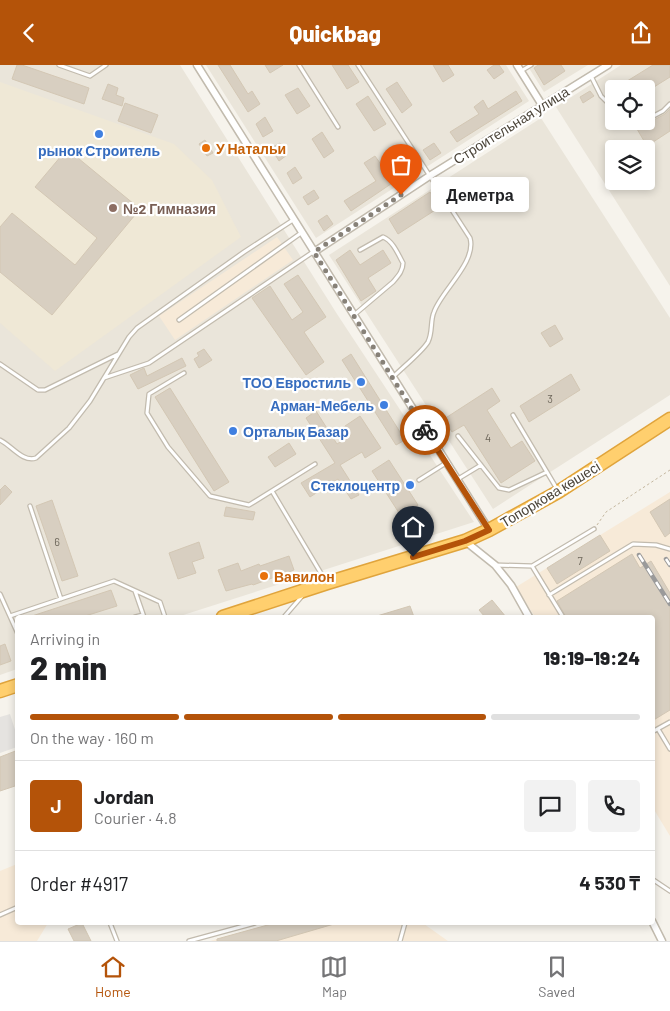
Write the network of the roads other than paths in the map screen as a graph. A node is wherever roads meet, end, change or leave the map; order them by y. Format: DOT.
graph roads {
  1 [pos="59,65"];
  2 [pos="106,65"];
  3 [pos="196,65"];
  4 [pos="299,65"];
  5 [pos="358,65"];
  6 [pos="517,65"];
  7 [pos="531,65"];
  8 [pos="608,65"];
  9 [pos="521,71"];
  10 [pos="591,76"];
  11 [pos="605,100"];
  12 [pos="670,104"];
  13 [pos="542,105"];
  14 [pos="655,115"];
  15 [pos="338,127"];
  16 [pos="431,175"];
  17 [pos="293,220"];
  18 [pos="301,233"];
  19 [pos="360,250"];
  20 [pos="314,252"];
  21 [pos="353,315"];
  22 [pos="179,321"];
  23 [pos="119,353"];
  24 [pos="0,364"];
  25 [pos="184,373"];
  26 [pos="104,378"];
  27 [pos="392,378"];
  28 [pos="513,415"];
  29 [pos="670,419"];
  30 [pos="458,436"];
  31 [pos="0,440"];
  32 [pos="446,463"];
  33 [pos="315,464"];
  34 [pos="481,465"];
  35 [pos="546,472"];
  36 [pos="419,480"];
  37 [pos="457,480"];
  38 [pos="272,491"];
  39 [pos="558,492"];
  40 [pos="30,506"];
  41 [pos="594,529"];
  42 [pos="489,530"];
  43 [pos="465,541"];
  44 [pos="670,549"];
  45 [pos="495,565"];
  46 [pos="532,566"];
  47 [pos="327,583"];
  48 [pos="308,589"];
  49 [pos="134,590"];
  50 [pos="0,594"];
  51 [pos="550,595"];
  52 [pos="60,599"];
  53 [pos="144,615"];
  54 [pos="164,615"];
  55 [pos="229,615"];
  56 [pos="286,615"];
  57 [pos="528,615"];
  58 [pos="562,615"];
  59 [pos="10,616"];
  60 [pos="15,627"];
  61 [pos="15,686"];
  62 [pos="0,691"];
  63 [pos="670,722"];
  64 [pos="658,729"];
  65 [pos="655,730"];
  66 [pos="670,749"];
  67 [pos="655,881"];
  68 [pos="670,891"];
  69 [pos="15,908"];
  70 [pos="0,915"];
  71 [pos="111,925"];
  72 [pos="248,925"];
  73 [pos="404,925"];
  74 [pos="654,925"];
  75 [pos="117,941"];
  76 [pos="189,941"];
  77 [pos="400,941"];
  78 [pos="662,941"];
  1 -- 2 [label="lane"];
  3 -- 17 [label="street"];
  4 -- 15 [label="lane"];
  5 -- 16 [label="lane"];
  6 -- 9 [label="street"];
  7 -- 9 [label="lane"];
  8 -- 10 [label="street, Строительная улица"];
  9 -- 13 [label="street"];
  10 -- 11 [label="lane"];
  10 -- 13 [label="street, Строительная улица"];
  12 -- 14 [label="lane"];
  13 -- 16 [label="street, Строительная улица"];
  16 -- 20 [label="street, Строительная улица"];
  16 -- 27 [label="lane"];
  17 -- 18 [label="street"];
  17 -- 23 [label="lane"];
  18 -- 20 [label="street"];
  18 -- 22 [label="lane"];
  19 -- 21 [label="lane"];
  20 -- 21 [label="street"];
  20 -- 26 [label="lane"];
  21 -- 27 [label="street"];
  23 -- 24 [label="lane"];
  23 -- 26 [label="lane"];
  25 -- 38 [label="lane"];
  26 -- 31 [label="lane"];
  27 -- 32 [label="street"];
  28 -- 35 [label="lane"];
  29 -- 39 [label="highway, Топоркова көшесі"];
  30 -- 34 [label="lane"];
  32 -- 36 [label="lane"];
  32 -- 37 [label="street"];
  33 -- 38 [label="lane"];
  34 -- 35 [label="lane"];
  34 -- 37 [label="lane"];
  35 -- 39 [label="lane"];
  37 -- 42 [label="street"];
  38 -- 47 [label="lane"];
  39 -- 42 [label="highway, Топоркова көшесі"];
  40 -- 52 [label="lane"];
  41 -- 46 [label="lane"];
  42 -- 43 [label="highway, Топоркова көшесі"];
  43 -- 45 [label="street"];
  43 -- 47 [label="highway, Топоркова көшесі"];
  44 -- 51 [label="lane"];
  45 -- 46 [label="lane"];
  45 -- 57 [label="street"];
  46 -- 51 [label="lane"];
  47 -- 48 [label="highway, Топоркова көшесі"];
  48 -- 55 [label="highway, Топоркова көшесі"];
  48 -- 56 [label="lane"];
  49 -- 52 [label="lane"];
  49 -- 53 [label="lane"];
  49 -- 54 [label="lane"];
  50 -- 59 [label="lane"];
  51 -- 58 [label="lane"];
  52 -- 59 [label="lane"];
  59 -- 60 [label="lane"];
  61 -- 62 [label="highway"];
  63 -- 64 [label="lane"];
  64 -- 65 [label="lane"];
  64 -- 66 [label="lane"];
  67 -- 68 [label="lane"];
  69 -- 70 [label="lane"];
  71 -- 75 [label="lane"];
  72 -- 76 [label="lane"];
  73 -- 77 [label="lane"];
  74 -- 78 [label="street"];
}
